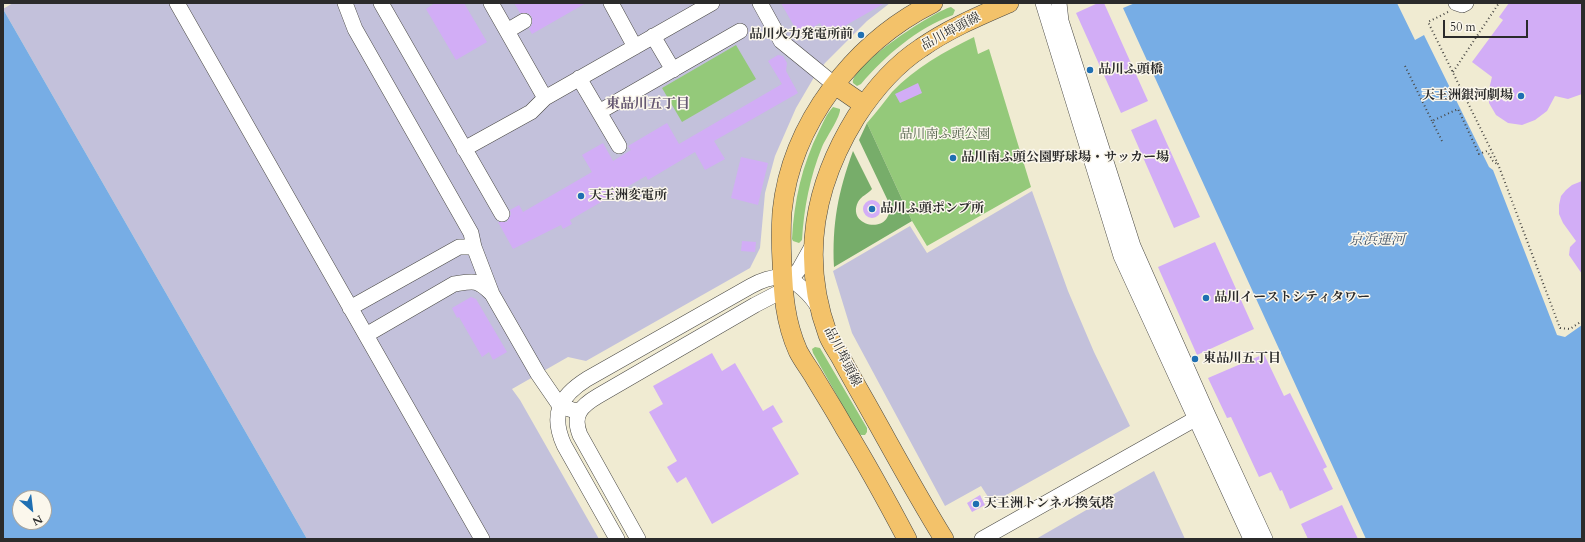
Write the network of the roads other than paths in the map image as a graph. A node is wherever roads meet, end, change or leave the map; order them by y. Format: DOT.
graph roads {
  1 [pos="177,3"];
  2 [pos="345,3"];
  3 [pos="381,3"];
  4 [pos="491,3"];
  5 [pos="611,3"];
  6 [pos="760,3"];
  7 [pos="933,3"];
  8 [pos="1009,3"];
  9 [pos="1043,3"];
  10 [pos="1058,3"];
  11 [pos="702,5"];
  12 [pos="524,21"];
  13 [pos="507,31"];
  14 [pos="740,31"];
  15 [pos="653,36"];
  16 [pos="635,47"];
  17 [pos="673,70"];
  18 [pos="579,78"];
  19 [pos="835,85"];
  20 [pos="545,98"];
  21 [pos="864,105"];
  22 [pos="599,112"];
  23 [pos="618,146"];
  24 [pos="464,149"];
  25 [pos="502,214"];
  26 [pos="814,243"];
  27 [pos="474,247"];
  28 [pos="785,283"];
  29 [pos="492,294"];
  30 [pos="350,308"];
  31 [pos="823,316"];
  32 [pos="366,335"];
  33 [pos="560,406"];
  34 [pos="579,412"];
  35 [pos="1201,416"];
  36 [pos="883,434"];
  37 [pos="857,448"];
  38 [pos="482,539"];
  39 [pos="617,539"];
  40 [pos="638,539"];
  41 [pos="908,539"];
  42 [pos="944,539"];
  43 [pos="982,539"];
  44 [pos="1251,539"];
  45 [pos="1265,539"];
  1 -- 30 [label="street"];
  2 -- 27 [label="street"];
  3 -- 24 [label="street"];
  4 -- 13 [label="street"];
  5 -- 16 [label="street"];
  6 -- 19 [label="street"];
  7 -- 19 [label="main road"];
  8 -- 21 [label="main road, 品川埠頭線"];
  9 -- 35 [label="street"];
  10 -- 35 [label="street"];
  11 -- 15 [label="street"];
  12 -- 13 [label="street"];
  13 -- 20 [label="street"];
  14 -- 17 [label="street"];
  15 -- 16 [label="street"];
  15 -- 17 [label="street"];
  16 -- 18 [label="street"];
  17 -- 22 [label="street"];
  18 -- 20 [label="street"];
  18 -- 22 [label="street"];
  19 -- 21 [label="main road"];
  19 -- 28 [label="main road"];
  20 -- 24 [label="street"];
  21 -- 26 [label="main road, 品川埠頭線"];
  22 -- 23 [label="street"];
  24 -- 25 [label="street"];
  26 -- 28 [label="street"];
  26 -- 31 [label="main road, 品川埠頭線"];
  27 -- 29 [label="street"];
  27 -- 30 [label="street"];
  28 -- 31 [label="street"];
  28 -- 33 [label="street"];
  28 -- 34 [label="street"];
  28 -- 37 [label="main road"];
  29 -- 32 [label="street"];
  29 -- 33 [label="street"];
  30 -- 32 [label="street"];
  31 -- 36 [label="main road, 品川埠頭線"];
  32 -- 38 [label="street"];
  33 -- 34 [label="street"];
  33 -- 39 [label="street"];
  34 -- 40 [label="street"];
  35 -- 43 [label="street"];
  35 -- 44 [label="street"];
  35 -- 45 [label="street"];
  36 -- 37 [label="main road"];
  36 -- 42 [label="main road, 品川埠頭線"];
  37 -- 41 [label="main road"];
}
